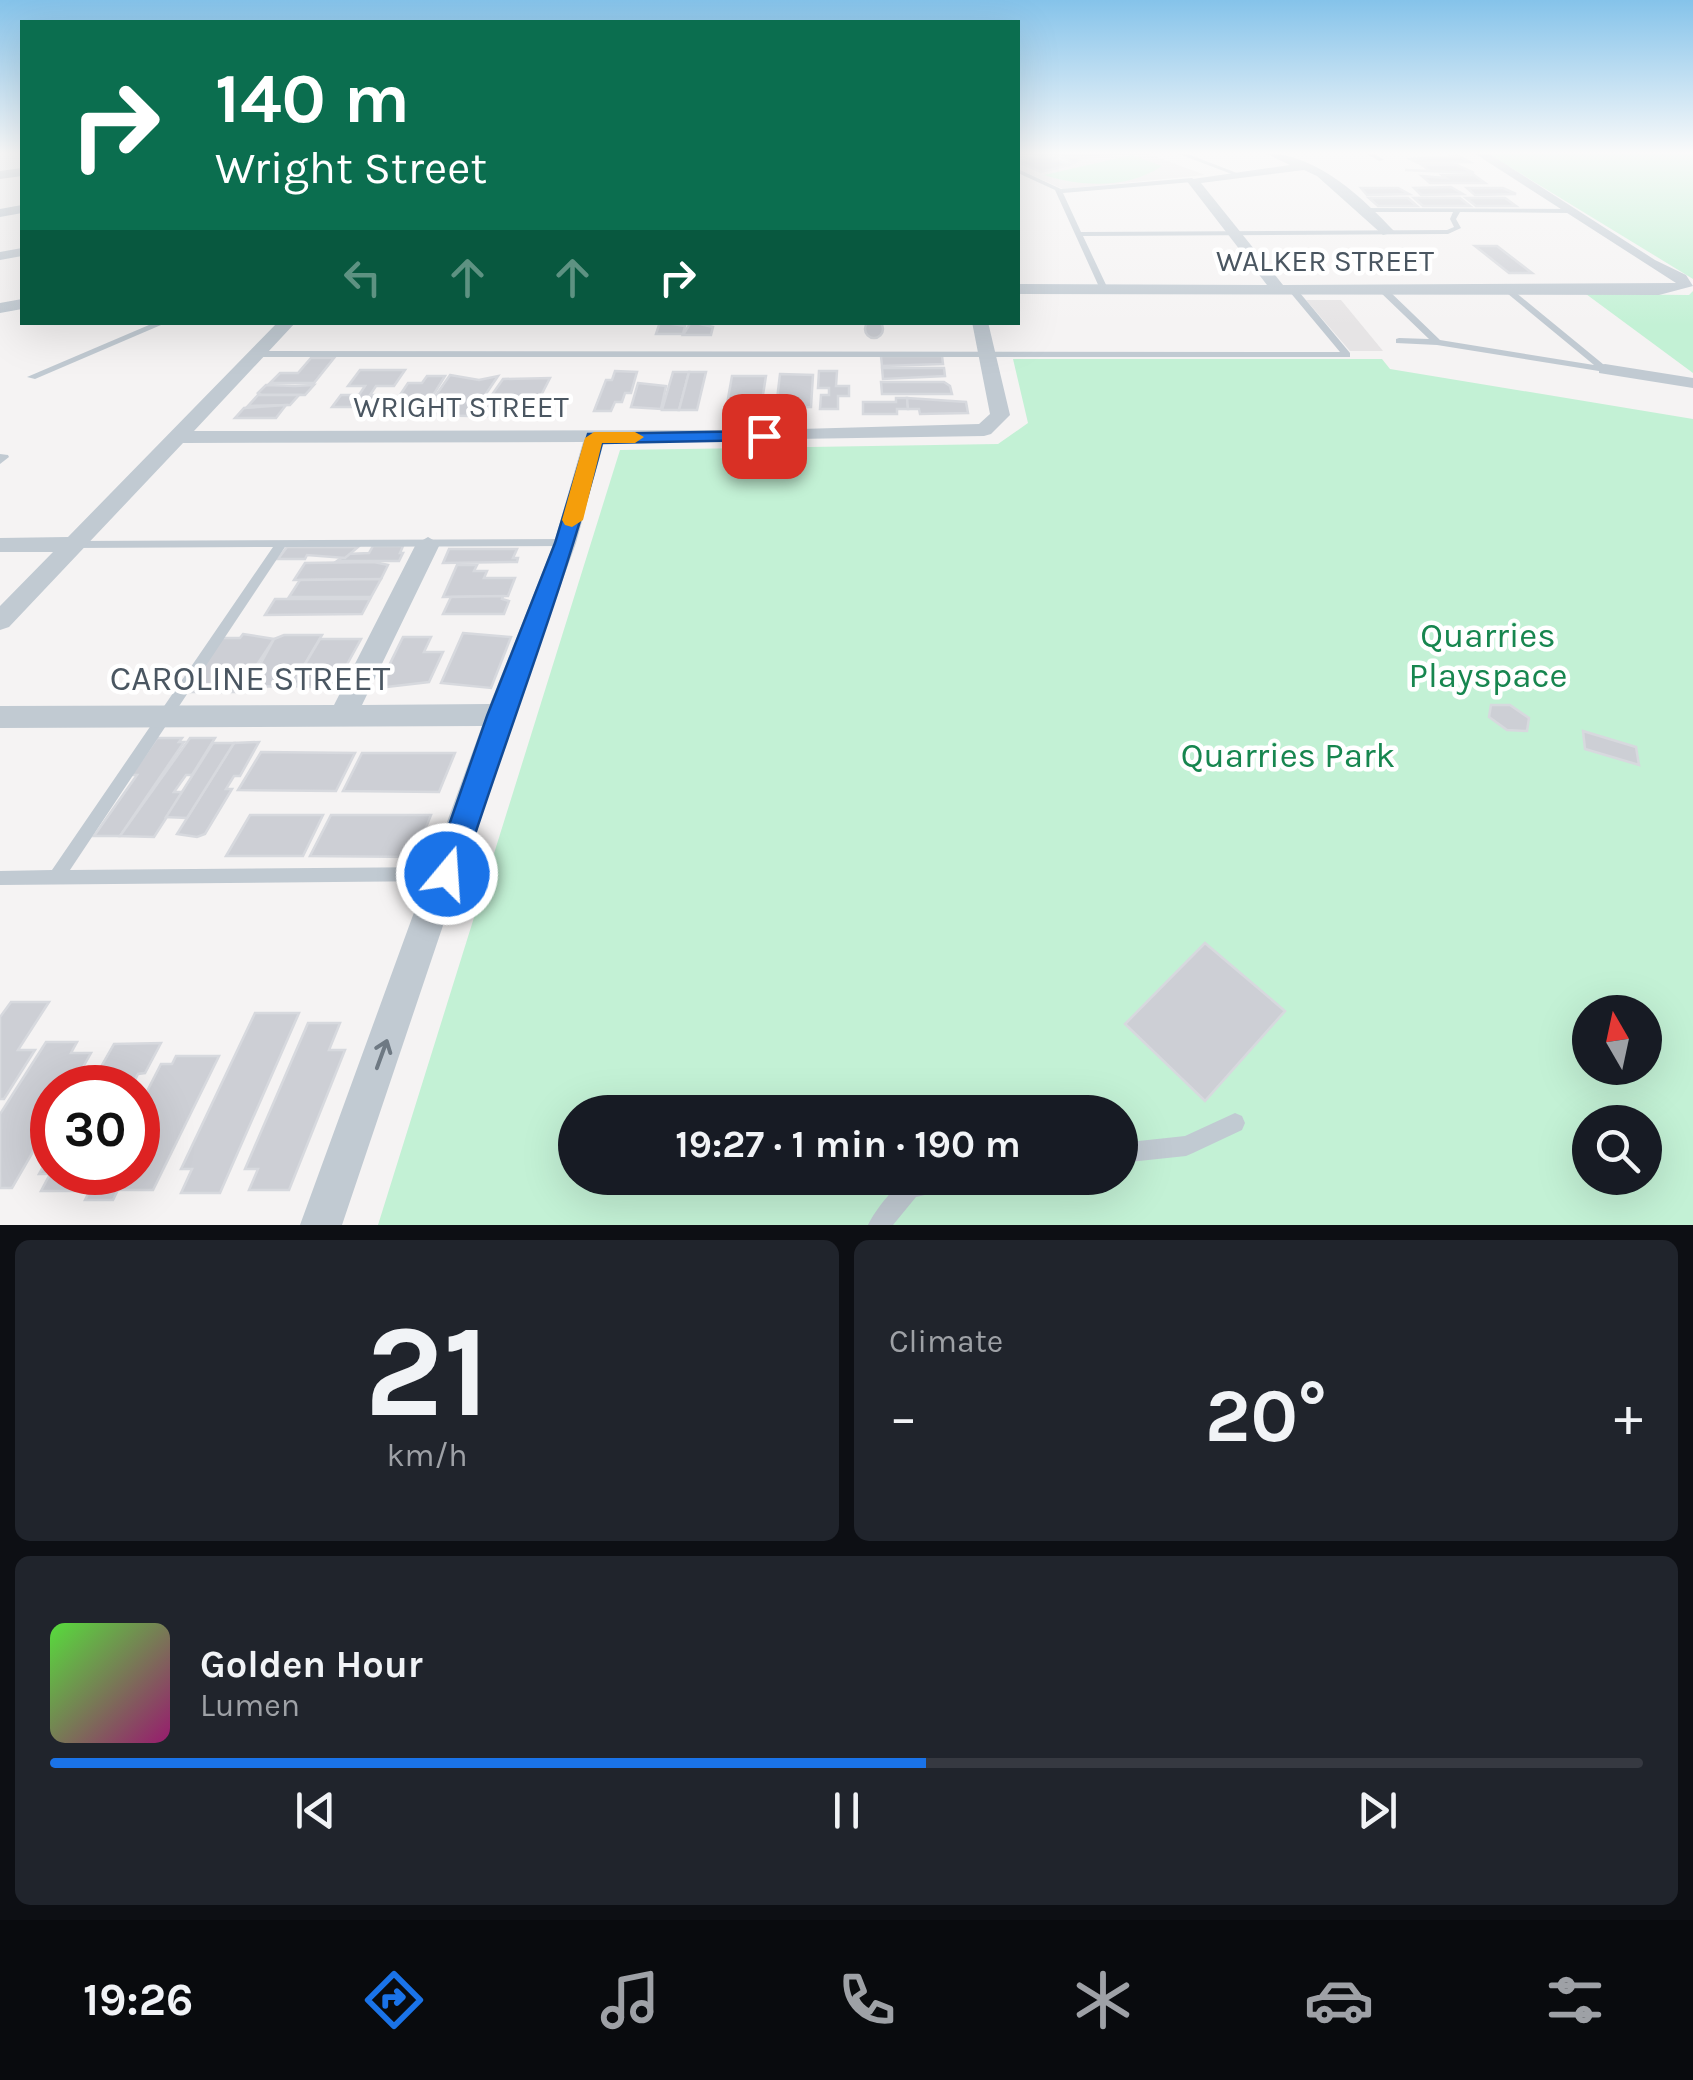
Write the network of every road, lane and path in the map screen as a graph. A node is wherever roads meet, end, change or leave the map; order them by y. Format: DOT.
graph roads {
  1 [pos="1067,210"];
  2 [pos="1215,210"];
  3 [pos="1362,210"];
  4 [pos="1378,210"];
  5 [pos="1457,211"];
  6 [pos="1570,211"];
  7 [pos="1388,232"];
  8 [pos="1078,234"];
  9 [pos="1234,234"];
  10 [pos="1650,262"];
  11 [pos="1382,288"];
  12 [pos="1506,288"];
  13 [pos="1632,288"];
  14 [pos="1020,289"];
  15 [pos="1104,289"];
  16 [pos="1285,289"];
  17 [pos="157,325"];
  18 [pos="285,325"];
  19 [pos="981,325"];
  20 [pos="1399,341"];
  21 [pos="1437,342"];
  22 [pos="258,354"];
  23 [pos="986,354"];
  24 [pos="1605,369"];
  25 [pos="32,376"];
  26 [pos="1690,382"];
  27 [pos="178,437"];
  28 [pos="594,438"];
  29 [pos="566,543"];
  30 [pos="0,544"];
  31 [pos="74,544"];
  32 [pos="281,544"];
  33 [pos="428,544"];
  34 [pos="0,621"];
  35 [pos="343,715"];
  36 [pos="0,716"];
  37 [pos="165,716"];
  38 [pos="500,716"];
  39 [pos="447,874"];
  40 [pos="0,878"];
  41 [pos="56,878"];
  42 [pos="1235,1123"];
  43 [pos="1138,1151"];
  44 [pos="904,1195"];
  45 [pos="320,1225"];
  46 [pos="878,1225"];
  1 -- 8 [label="lane"];
  2 -- 9 [label="street"];
  3 -- 7 [label="street"];
  4 -- 5 [label="lane"];
  5 -- 6 [label="lane"];
  5 -- 7 [label="lane"];
  6 -- 10 [label="street"];
  7 -- 9 [label="lane"];
  8 -- 9 [label="lane"];
  8 -- 15 [label="lane"];
  9 -- 16 [label="street"];
  10 -- 13 [label="street, WALKER STREET"];
  10 -- 13 [label="street, WALKER STREET"];
  11 -- 12 [label="street, WALKER STREET"];
  11 -- 16 [label="street, WALKER STREET"];
  11 -- 21 [label="lane"];
  12 -- 13 [label="street, WALKER STREET"];
  12 -- 24 [label="lane"];
  14 -- 15 [label="street, WALKER STREET"];
  15 -- 16 [label="street, WALKER STREET"];
  16 -- 23 [label="lane"];
  17 -- 25 [label="lane"];
  18 -- 22 [label="street"];
  19 -- 23 [label="street"];
  20 -- 21 [label="lane"];
  21 -- 24 [label="lane"];
  22 -- 23 [label="lane"];
  22 -- 27 [label="street"];
  23 -- 28 [label="street, WRIGHT STREET"];
  24 -- 26 [label="street"];
  27 -- 28 [label="street, WRIGHT STREET"];
  27 -- 31 [label="street"];
  28 -- 29 [label="street"];
  29 -- 33 [label="lane"];
  29 -- 38 [label="street"];
  30 -- 31 [label="street"];
  31 -- 32 [label="lane"];
  31 -- 34 [label="street"];
  32 -- 33 [label="lane"];
  32 -- 37 [label="lane"];
  33 -- 35 [label="street"];
  35 -- 37 [label="street, CAROLINE STREET"];
  35 -- 38 [label="street, CAROLINE STREET"];
  36 -- 37 [label="street, CAROLINE STREET"];
  37 -- 41 [label="lane"];
  38 -- 39 [label="street"];
  39 -- 41 [label="lane"];
  45 -- 39 [label="street, one-way"];
  40 -- 41 [label="lane"];
  42 -- 43 [label="lane"];
  44 -- 46 [label="lane"];
}
